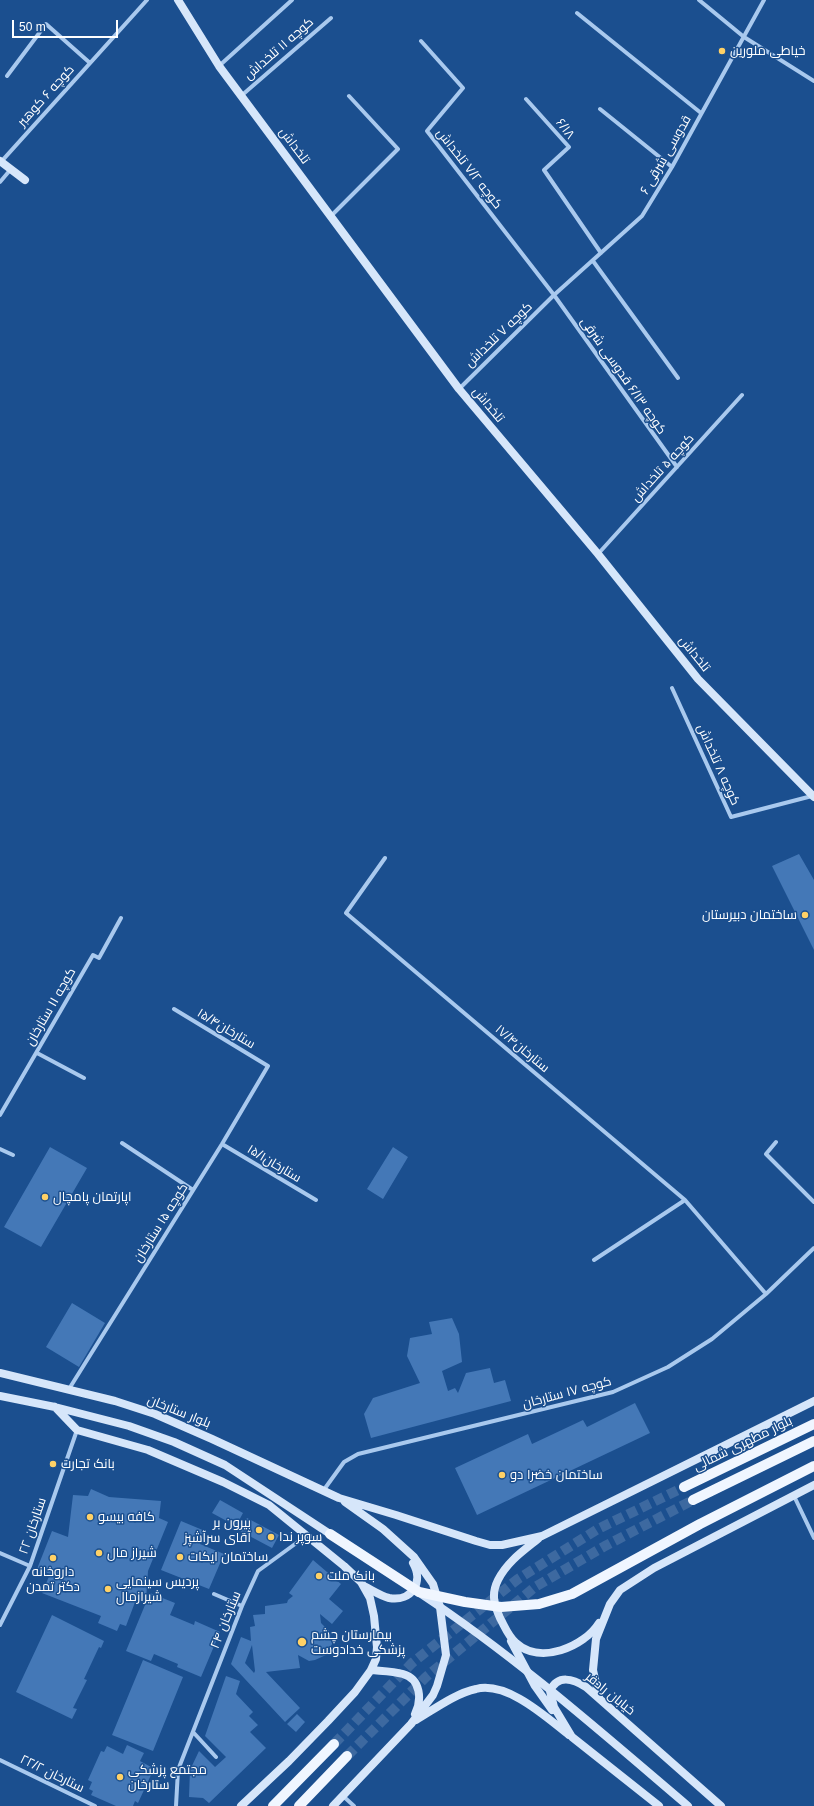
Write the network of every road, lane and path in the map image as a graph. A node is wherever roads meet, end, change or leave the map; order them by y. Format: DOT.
graph roads {
  1 [pos="147,0"];
  2 [pos="178,0"];
  3 [pos="292,0"];
  4 [pos="699,0"];
  5 [pos="764,0"];
  6 [pos="577,13"];
  7 [pos="331,18"];
  8 [pos="744,37"];
  9 [pos="421,41"];
  10 [pos="90,63"];
  11 [pos="219,66"];
  12 [pos="7,76"];
  13 [pos="814,81"];
  14 [pos="241,96"];
  15 [pos="349,96"];
  16 [pos="526,99"];
  17 [pos="600,109"];
  18 [pos="701,113"];
  19 [pos="0,161"];
  20 [pos="672,167"];
  21 [pos="11,169"];
  22 [pos="25,180"];
  23 [pos="0,182"];
  24 [pos="330,216"];
  25 [pos="601,252"];
  26 [pos="593,261"];
  27 [pos="554,295"];
  28 [pos="678,378"];
  29 [pos="459,389"];
  30 [pos="742,395"];
  31 [pos="677,468"];
  32 [pos="598,554"];
  33 [pos="672,688"];
  34 [pos="813,796"];
  35 [pos="385,858"];
  36 [pos="121,918"];
  37 [pos="174,1009"];
  38 [pos="37,1053"];
  39 [pos="268,1066"];
  40 [pos="84,1078"];
  41 [pos="0,1115"];
  42 [pos="776,1142"];
  43 [pos="122,1143"];
  44 [pos="222,1144"];
  45 [pos="0,1149"];
  46 [pos="12,1155"];
  47 [pos="193,1190"];
  48 [pos="316,1200"];
  49 [pos="685,1200"];
  50 [pos="814,1202"];
  51 [pos="813,1251"];
  52 [pos="594,1260"];
  53 [pos="766,1294"];
  54 [pos="0,1373"];
  55 [pos="69,1389"];
  56 [pos="0,1396"];
  57 [pos="814,1401"];
  58 [pos="55,1407"];
  59 [pos="814,1424"];
  60 [pos="77,1430"];
  61 [pos="814,1441"];
  62 [pos="814,1466"];
  63 [pos="814,1485"];
  64 [pos="684,1487"];
  65 [pos="323,1490"];
  66 [pos="794,1495"];
  67 [pos="339,1498"];
  68 [pos="693,1500"];
  69 [pos="330,1534"];
  70 [pos="306,1536"];
  71 [pos="542,1536"];
  72 [pos="814,1538"];
  73 [pos="407,1552"];
  74 [pos="0,1553"];
  75 [pos="30,1566"];
  76 [pos="364,1586"];
  77 [pos="419,1592"];
  78 [pos="214,1594"];
  79 [pos="610,1604"];
  80 [pos="242,1606"];
  81 [pos="0,1625"];
  82 [pos="508,1634"];
  83 [pos="371,1670"];
  84 [pos="599,1697"];
  85 [pos="411,1724"];
  86 [pos="193,1732"];
  87 [pos="572,1737"];
  88 [pos="334,1744"];
  89 [pos="216,1756"];
  90 [pos="347,1756"];
  91 [pos="0,1760"];
  92 [pos="342,1796"];
  93 [pos="95,1806"];
  94 [pos="176,1806"];
  95 [pos="241,1806"];
  96 [pos="273,1806"];
  97 [pos="299,1806"];
  98 [pos="333,1806"];
  99 [pos="354,1806"];
  100 [pos="659,1806"];
  101 [pos="688,1806"];
  102 [pos="721,1806"];
  1 -- 10 [label="street, کوچه ۶ کوهبر"];
  2 -- 11 [label="main road, تلخداش"];
  3 -- 11 [label="street"];
  4 -- 8 [label="street"];
  5 -- 8 [label="street, قدوسی شرقی ۶"];
  6 -- 18 [label="street"];
  7 -- 14 [label="street, کوچه ۱۱ تلخداش"];
  8 -- 13 [label="street"];
  8 -- 18 [label="street, قدوسی شرقی ۶"];
  9 -- 27 [label="street, کوچه ۷/۲ تلخداش"];
  10 -- 12 [label="street"];
  10 -- 19 [label="street, کوچه ۶ کوهبر"];
  11 -- 14 [label="main road, تلخداش"];
  14 -- 24 [label="main road, تلخداش"];
  15 -- 24 [label="street"];
  16 -- 25 [label="street, ۶/۱۸"];
  17 -- 20 [label="street"];
  18 -- 20 [label="street, قدوسی شرقی ۶"];
  19 -- 21 [label="main road"];
  20 -- 25 [label="street, قدوسی شرقی ۶"];
  21 -- 22 [label="main road"];
  21 -- 23 [label="street"];
  24 -- 29 [label="main road, تلخداش"];
  25 -- 26 [label="street, قدوسی شرقی ۶"];
  26 -- 27 [label="street, قدوسی شرقی ۶"];
  26 -- 28 [label="street"];
  27 -- 29 [label="street, کوچه ۷ تلخداش"];
  27 -- 31 [label="street, کوچه ۶/۱۳ قدوسی شرقی"];
  29 -- 32 [label="main road, تلخداش"];
  30 -- 31 [label="street, کوچه ۵ تلخداش"];
  31 -- 32 [label="street, کوچه ۵ تلخداش"];
  32 -- 34 [label="main road, تلخداش"];
  33 -- 34 [label="street, کوچه ۸ تلخداش"];
  35 -- 49 [label="street, ستارخان۱۷/۴"];
  36 -- 38 [label="street, کوچه ۱۱ ستارخان"];
  37 -- 39 [label="street, ستارخان۱۵/۴"];
  38 -- 40 [label="street"];
  38 -- 41 [label="street, کوچه ۱۱ ستارخان"];
  39 -- 44 [label="street, کوچه ۱۵ ستارخان"];
  42 -- 50 [label="street"];
  43 -- 47 [label="street"];
  44 -- 47 [label="street, کوچه ۱۵ ستارخان"];
  44 -- 48 [label="street, ستارخان۱۵/۱"];
  45 -- 46 [label="street"];
  47 -- 55 [label="street, کوچه ۱۵ ستارخان"];
  49 -- 52 [label="street"];
  49 -- 53 [label="street, ستارخان۱۷/۴"];
  51 -- 53 [label="street, کوچه ۱۷ ستارخان"];
  53 -- 65 [label="street, کوچه ۱۷ ستارخان"];
  54 -- 55 [label="main road, بلوار ستارخان"];
  55 -- 65 [label="main road, بلوار ستارخان"];
  56 -- 58 [label="main road"];
  57 -- 71 [label="main road"];
  58 -- 60 [label="main road"];
  58 -- 69 [label="main road"];
  59 -- 64 [label="main road, بلوار مطهرى شمالى"];
  60 -- 70 [label="main road"];
  60 -- 75 [label="street, ۲۲ ستارخان"];
  61 -- 68 [label="main road"];
  62 -- 77 [label="main road, bridge"];
  63 -- 66 [label="main road"];
  65 -- 67 [label="main road, بلوار ستارخان"];
  66 -- 72 [label="street"];
  66 -- 79 [label="main road"];
  67 -- 71 [label="main road"];
  67 -- 73 [label="main road"];
  69 -- 77 [label="main road, bridge"];
  70 -- 76 [label="main road"];
  70 -- 80 [label="street, ۲۴ ستارخان"];
  71 -- 82 [label="main road"];
  73 -- 76 [label="main road"];
  73 -- 85 [label="main road"];
  74 -- 75 [label="street"];
  75 -- 81 [label="street, ۲۲ ستارخان"];
  76 -- 83 [label="main road"];
  77 -- 101 [label="main road, bridge"];
  78 -- 80 [label="street"];
  79 -- 82 [label="main road"];
  79 -- 84 [label="main road"];
  80 -- 86 [label="street, ۲۴ ستارخان"];
  82 -- 87 [label="main road"];
  83 -- 85 [label="main road"];
  83 -- 95 [label="main road"];
  84 -- 87 [label="main road, خیابان رادفر"];
  84 -- 102 [label="main road, خیابان رادفر"];
  85 -- 87 [label="main road"];
  85 -- 92 [label="main road"];
  86 -- 89 [label="street"];
  86 -- 94 [label="street, ۲۴ ستارخان"];
  87 -- 100 [label="main road, خیابان رادفر"];
  88 -- 96 [label="main road"];
  90 -- 97 [label="main road"];
  91 -- 93 [label="street, ۲۲/۲ ستارخان"];
  92 -- 98 [label="main road"];
  92 -- 99 [label="street"];
}
